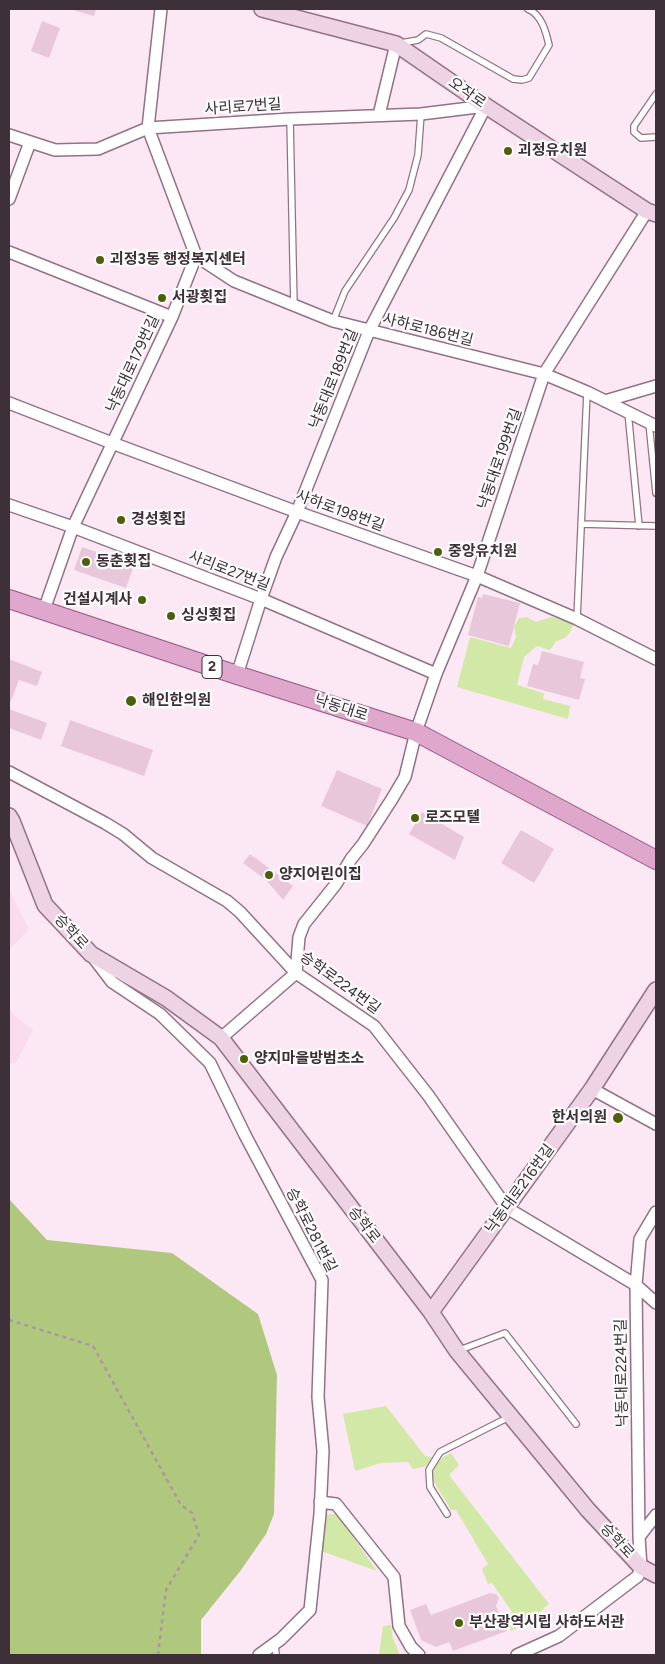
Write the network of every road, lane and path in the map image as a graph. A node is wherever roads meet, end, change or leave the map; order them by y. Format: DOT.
graph roads {
  1 [pos="161,9"];
  2 [pos="262,9"];
  3 [pos="528,9"];
  4 [pos="396,44"];
  5 [pos="656,94"];
  6 [pos="486,106"];
  7 [pos="421,114"];
  8 [pos="379,115"];
  9 [pos="290,119"];
  10 [pos="148,128"];
  11 [pos="9,135"];
  12 [pos="656,137"];
  13 [pos="30,142"];
  14 [pos="9,199"];
  15 [pos="651,213"];
  16 [pos="9,252"];
  17 [pos="196,256"];
  18 [pos="294,307"];
  19 [pos="172,317"];
  20 [pos="333,321"];
  21 [pos="369,332"];
  22 [pos="544,374"];
  23 [pos="656,386"];
  24 [pos="587,392"];
  25 [pos="605,401"];
  26 [pos="9,402"];
  27 [pos="628,412"];
  28 [pos="653,424"];
  29 [pos="112,444"];
  30 [pos="656,493"];
  31 [pos="9,505"];
  32 [pos="297,512"];
  33 [pos="581,524"];
  34 [pos="639,526"];
  35 [pos="656,526"];
  36 [pos="73,527"];
  37 [pos="477,576"];
  38 [pos="9,598"];
  39 [pos="261,599"];
  40 [pos="44,610"];
  41 [pos="577,619"];
  42 [pos="656,659"];
  43 [pos="436,674"];
  44 [pos="237,675"];
  45 [pos="416,732"];
  46 [pos="9,772"];
  47 [pos="9,816"];
  48 [pos="656,860"];
  49 [pos="91,954"];
  50 [pos="296,973"];
  51 [pos="656,990"];
  52 [pos="221,1038"];
  53 [pos="592,1089"];
  54 [pos="656,1124"];
  55 [pos="507,1208"];
  56 [pos="656,1212"];
  57 [pos="636,1285"];
  58 [pos="656,1303"];
  59 [pos="431,1312"];
  60 [pos="9,1320"];
  61 [pos="458,1351"];
  62 [pos="511,1416"];
  63 [pos="576,1424"];
  64 [pos="320,1502"];
  65 [pos="446,1514"];
  66 [pos="656,1515"];
  67 [pos="639,1537"];
  68 [pos="641,1567"];
  69 [pos="656,1575"];
  70 [pos="275,1649"];
  71 [pos="158,1655"];
  72 [pos="259,1655"];
  73 [pos="420,1655"];
  74 [pos="517,1655"];
  1 -- 10 [label="street"];
  2 -- 4 [label="street, 오작로"];
  3 -- 4 [label="lane"];
  4 -- 6 [label="street, 오작로"];
  4 -- 8 [label="street"];
  5 -- 12 [label="lane"];
  6 -- 7 [label="street, 사리로7번길"];
  6 -- 15 [label="street, 오작로"];
  6 -- 21 [label="street, 낙동대로189번길"];
  7 -- 8 [label="street, 사리로7번길"];
  7 -- 20 [label="lane"];
  8 -- 9 [label="street, 사리로7번길"];
  9 -- 10 [label="street, 사리로7번길"];
  9 -- 18 [label="lane"];
  10 -- 13 [label="street, 사리로7번길"];
  10 -- 17 [label="street"];
  11 -- 13 [label="street, 사리로7번길"];
  13 -- 14 [label="street"];
  15 -- 22 [label="street, 낙동대로199번길"];
  16 -- 19 [label="street"];
  17 -- 18 [label="street, 사하로186번길"];
  17 -- 19 [label="street, 낙동대로179번길"];
  18 -- 20 [label="street, 사하로186번길"];
  19 -- 29 [label="street, 낙동대로179번길"];
  20 -- 21 [label="street, 사하로186번길"];
  21 -- 22 [label="street, 사하로186번길"];
  21 -- 32 [label="street, 낙동대로189번길"];
  22 -- 24 [label="street, 사하로186번길"];
  22 -- 37 [label="street, 낙동대로199번길"];
  23 -- 25 [label="street"];
  24 -- 25 [label="street, 사하로186번길"];
  24 -- 33 [label="lane"];
  25 -- 27 [label="street, 사하로186번길"];
  26 -- 29 [label="street, 사하로198번길"];
  27 -- 28 [label="street, 사하로186번길"];
  27 -- 34 [label="lane"];
  28 -- 30 [label="lane"];
  29 -- 32 [label="street, 사하로198번길"];
  29 -- 36 [label="street, 낙동대로179번길"];
  31 -- 36 [label="street, 사리로27번길"];
  32 -- 37 [label="street, 사하로198번길"];
  32 -- 39 [label="street, 낙동대로189번길"];
  33 -- 34 [label="lane"];
  33 -- 41 [label="lane"];
  34 -- 35 [label="lane"];
  36 -- 39 [label="street, 사리로27번길"];
  36 -- 40 [label="street, 낙동대로179번길"];
  37 -- 41 [label="street, 사하로198번길"];
  37 -- 43 [label="street, 낙동대로199번길"];
  38 -- 40 [label="main road, 낙동대로 / 2"];
  39 -- 43 [label="street, 사리로27번길"];
  39 -- 44 [label="street, 낙동대로189번길"];
  40 -- 44 [label="main road, 낙동대로 / 2"];
  41 -- 42 [label="street, 사하로198번길"];
  43 -- 45 [label="street, 낙동대로199번길"];
  44 -- 45 [label="main road, 낙동대로 / 2"];
  45 -- 48 [label="main road, 낙동대로 / 2"];
  45 -- 50 [label="street, 낙동대로199번길"];
  46 -- 50 [label="street, 승학로224번길"];
  47 -- 49 [label="street, 승학로"];
  49 -- 52 [label="street, 승학로"];
  49 -- 64 [label="street, 승학로281번길"];
  50 -- 52 [label="street"];
  50 -- 55 [label="street, 승학로224번길"];
  51 -- 53 [label="street, 낙동대로216번길"];
  52 -- 59 [label="street, 승학로"];
  53 -- 54 [label="street"];
  53 -- 55 [label="street, 낙동대로216번길"];
  55 -- 57 [label="street, 승학로224번길"];
  55 -- 59 [label="street, 낙동대로216번길"];
  56 -- 57 [label="street, 낙동대로224번길"];
  57 -- 58 [label="street, 승학로224번길"];
  57 -- 67 [label="street, 낙동대로224번길"];
  59 -- 61 [label="street, 승학로"];
  60 -- 71 [label="path"];
  61 -- 62 [label="street, 승학로"];
  61 -- 63 [label="lane"];
  62 -- 65 [label="lane"];
  62 -- 68 [label="street, 승학로"];
  64 -- 70 [label="street, 승학로281번길"];
  64 -- 73 [label="street"];
  66 -- 67 [label="street"];
  67 -- 68 [label="street, 낙동대로224번길"];
  68 -- 69 [label="street, 승학로"];
  68 -- 74 [label="street"];
  70 -- 72 [label="street, 승학로281번길"];
}
